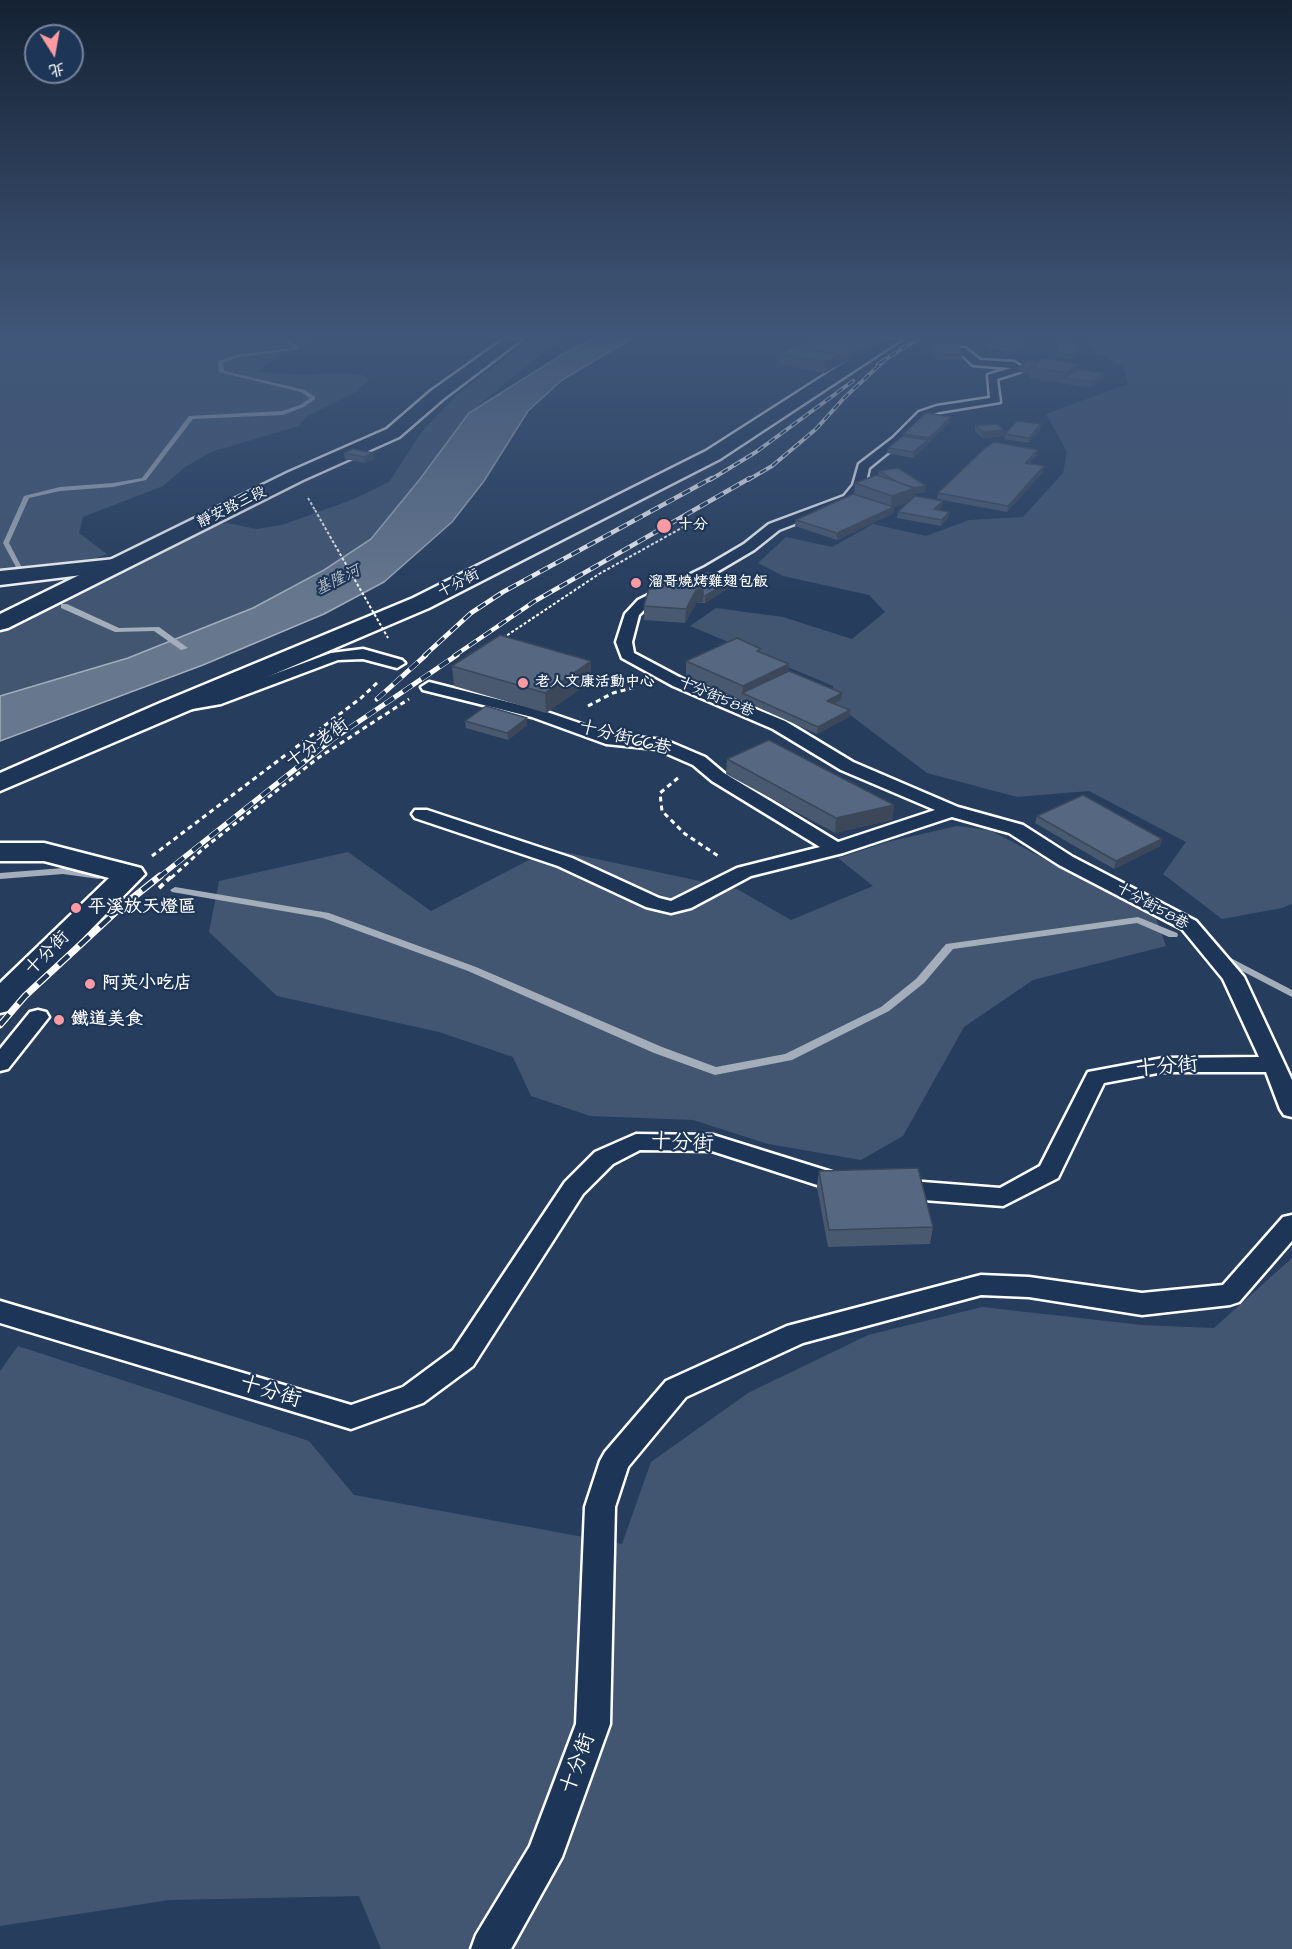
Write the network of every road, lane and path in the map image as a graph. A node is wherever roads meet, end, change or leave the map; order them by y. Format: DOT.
graph roads {
  1 [pos="397,430"];
  2 [pos="751,430"];
  3 [pos="907,430"];
  4 [pos="315,510"];
  5 [pos="694,521"];
  6 [pos="115,565"];
  7 [pos="0,578"];
  8 [pos="0,589"];
  9 [pos="49,597"];
  10 [pos="0,623"];
  11 [pos="503,639"];
  12 [pos="397,663"];
  13 [pos="679,683"];
  14 [pos="429,687"];
  15 [pos="169,708"];
  16 [pos="561,722"];
  17 [pos="699,761"];
  18 [pos="0,783"];
  19 [pos="952,811"];
  20 [pos="421,814"];
  21 [pos="836,849"];
  22 [pos="0,852"];
  23 [pos="744,872"];
  24 [pos="141,884"];
  25 [pos="0,1002"];
  26 [pos="38,1017"];
  27 [pos="0,1064"];
  28 [pos="1274,1064"];
  29 [pos="1292,1109"];
  30 [pos="1292,1224"];
  31 [pos="0,1312"];
  32 [pos="490,1949"];
  1 -- 6 [label="street, 靜安路三段"];
  2 -- 15 [label="street, 十分街"];
  3 -- 13 [label="lane, 十分街58巷"];
  4 -- 12 [label="path, bridge"];
  5 -- 11 [label="path"];
  6 -- 7 [label="street"];
  6 -- 9 [label="street, 靜安路三段"];
  8 -- 9 [label="street"];
  9 -- 10 [label="street, 靜安路三段"];
  12 -- 15 [label="lane"];
  12 -- 24 [label="path, 十分老街"];
  13 -- 16 [label="path"];
  13 -- 19 [label="lane, 十分街58巷"];
  14 -- 16 [label="lane, 十分街66巷"];
  14 -- 24 [label="path, 十分老街"];
  15 -- 18 [label="street, 十分街"];
  16 -- 17 [label="lane, 十分街66巷"];
  17 -- 21 [label="lane, 十分街66巷"];
  17 -- 23 [label="path"];
  19 -- 21 [label="lane"];
  19 -- 28 [label="lane, 十分街58巷"];
  20 -- 23 [label="lane"];
  21 -- 23 [label="lane"];
  22 -- 24 [label="street"];
  24 -- 25 [label="street, 十分街"];
  26 -- 27 [label="lane"];
  28 -- 29 [label="lane"];
  28 -- 31 [label="lane, 十分街"];
  30 -- 32 [label="lane, 十分街"];
}
